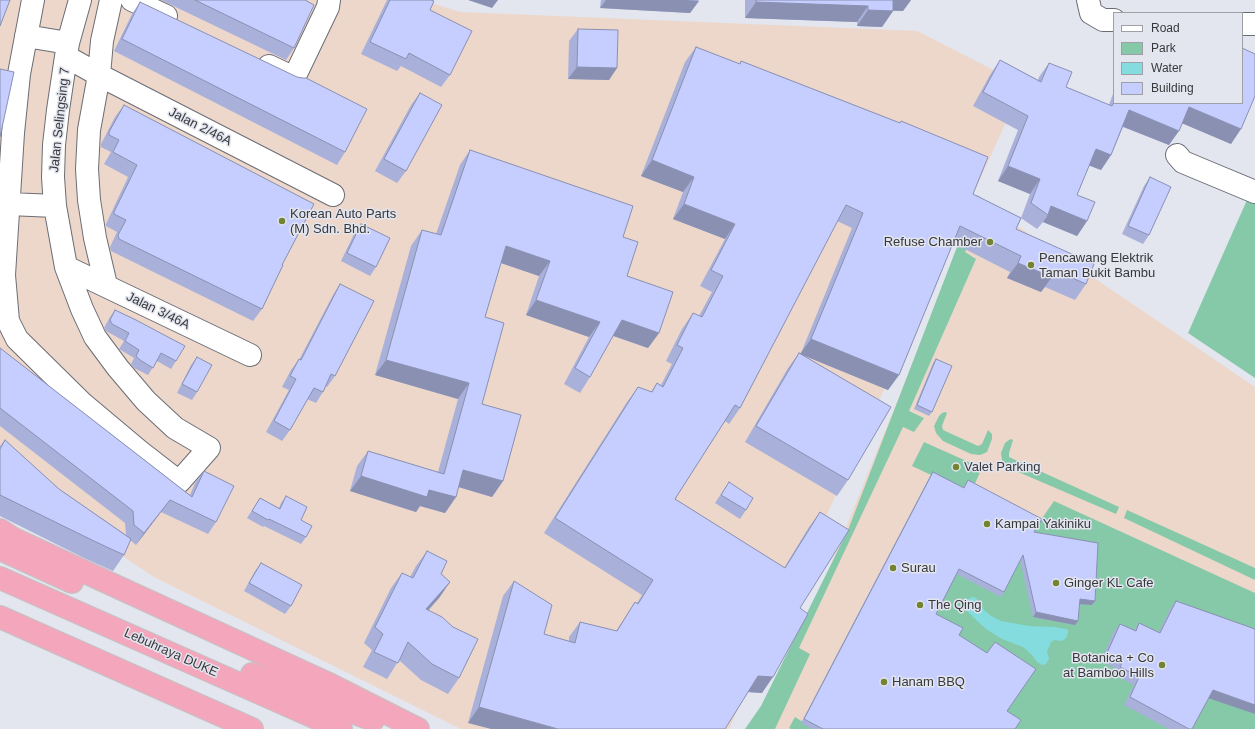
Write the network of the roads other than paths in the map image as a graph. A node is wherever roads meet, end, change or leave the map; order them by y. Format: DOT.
graph roads {
  1 [pos="33,0"];
  2 [pos="80,0"];
  3 [pos="111,0"];
  4 [pos="132,0"];
  5 [pos="329,0"];
  6 [pos="1088,0"];
  7 [pos="1113,20"];
  8 [pos="182,24"];
  9 [pos="1243,24"];
  10 [pos="1255,24"];
  11 [pos="26,36"];
  12 [pos="68,50"];
  13 [pos="252,57"];
  14 [pos="98,75"];
  15 [pos="1177,155"];
  16 [pos="1255,192"];
  17 [pos="333,195"];
  18 [pos="9,204"];
  19 [pos="55,206"];
  20 [pos="66,267"];
  21 [pos="106,285"];
  22 [pos="250,355"];
  23 [pos="0,530"];
  24 [pos="0,549"];
  25 [pos="0,578"];
  26 [pos="52,600"];
  27 [pos="0,617"];
  28 [pos="252,729"];
  29 [pos="341,729"];
  30 [pos="400,729"];
  31 [pos="418,729"];
  1 -- 11 [label="street"];
  2 -- 12 [label="street, Jalan Selingsing 7"];
  3 -- 14 [label="street"];
  4 -- 8 [label="street"];
  5 -- 13 [label="street"];
  6 -- 7 [label="street"];
  9 -- 10 [label="street"];
  11 -- 12 [label="street"];
  11 -- 18 [label="street"];
  12 -- 14 [label="street, Jalan 2/46A"];
  12 -- 19 [label="street, Jalan Selingsing 7"];
  14 -- 17 [label="street, Jalan 2/46A"];
  14 -- 21 [label="street"];
  15 -- 16 [label="street"];
  18 -- 19 [label="street"];
  18 -- 20 [label="street, Jalan Selingsing 7"];
  19 -- 20 [label="street, Jalan Selingsing 7"];
  20 -- 21 [label="street, Jalan 3/46A"];
  21 -- 22 [label="street, Jalan 3/46A"];
  23 -- 31 [label="highway"];
  24 -- 30 [label="highway"];
  25 -- 26 [label="highway, Lebuhraya DUKE"];
  26 -- 29 [label="highway, Lebuhraya DUKE"];
  26 -- 30 [label="highway"];
  27 -- 28 [label="highway"];
}
